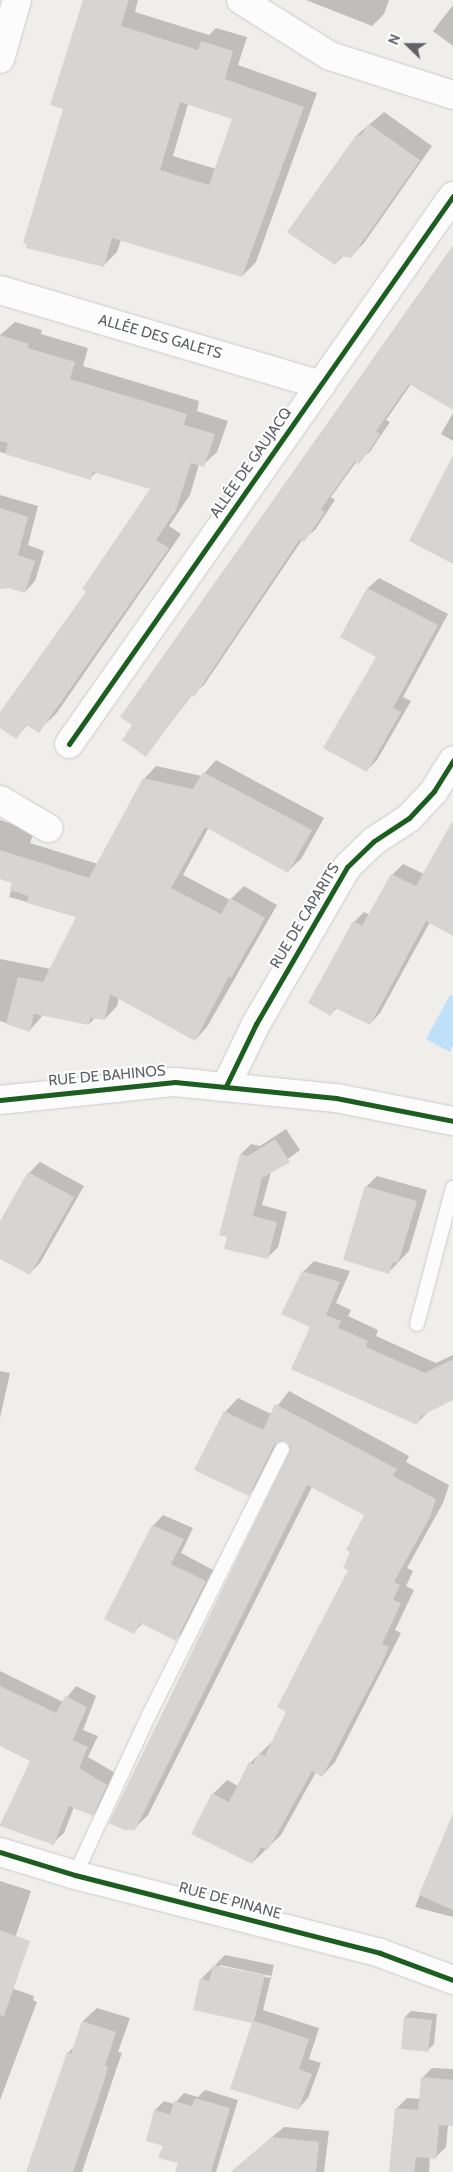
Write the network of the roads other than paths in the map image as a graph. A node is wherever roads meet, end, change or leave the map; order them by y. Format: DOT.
graph roads {
  1 [pos="241,0"];
  2 [pos="9,14"];
  3 [pos="0,59"];
  4 [pos="453,95"];
  5 [pos="453,196"];
  6 [pos="0,290"];
  7 [pos="320,385"];
  8 [pos="69,744"];
  9 [pos="453,760"];
  10 [pos="0,800"];
  11 [pos="48,828"];
  12 [pos="226,1086"];
  13 [pos="0,1100"];
  14 [pos="453,1122"];
  15 [pos="453,1188"];
  16 [pos="417,1324"];
  17 [pos="282,1449"];
  18 [pos="0,1852"];
  19 [pos="75,1875"];
  20 [pos="453,1980"];
  1 -- 4 [label="street"];
  2 -- 3 [label="street"];
  5 -- 7 [label="street, ALLÉE DE GAUJACQ"];
  6 -- 7 [label="street, ALLÉE DES GALETS"];
  7 -- 8 [label="street, ALLÉE DE GAUJACQ"];
  9 -- 12 [label="street, RUE DE CAPARITS"];
  10 -- 11 [label="street"];
  12 -- 13 [label="street, RUE DE BAHINOS"];
  12 -- 14 [label="street, RUE DE BAHINOS"];
  15 -- 16 [label="lane"];
  17 -- 19 [label="lane"];
  18 -- 19 [label="street, RUE DE PINANE"];
  19 -- 20 [label="street, RUE DE PINANE"];
}
